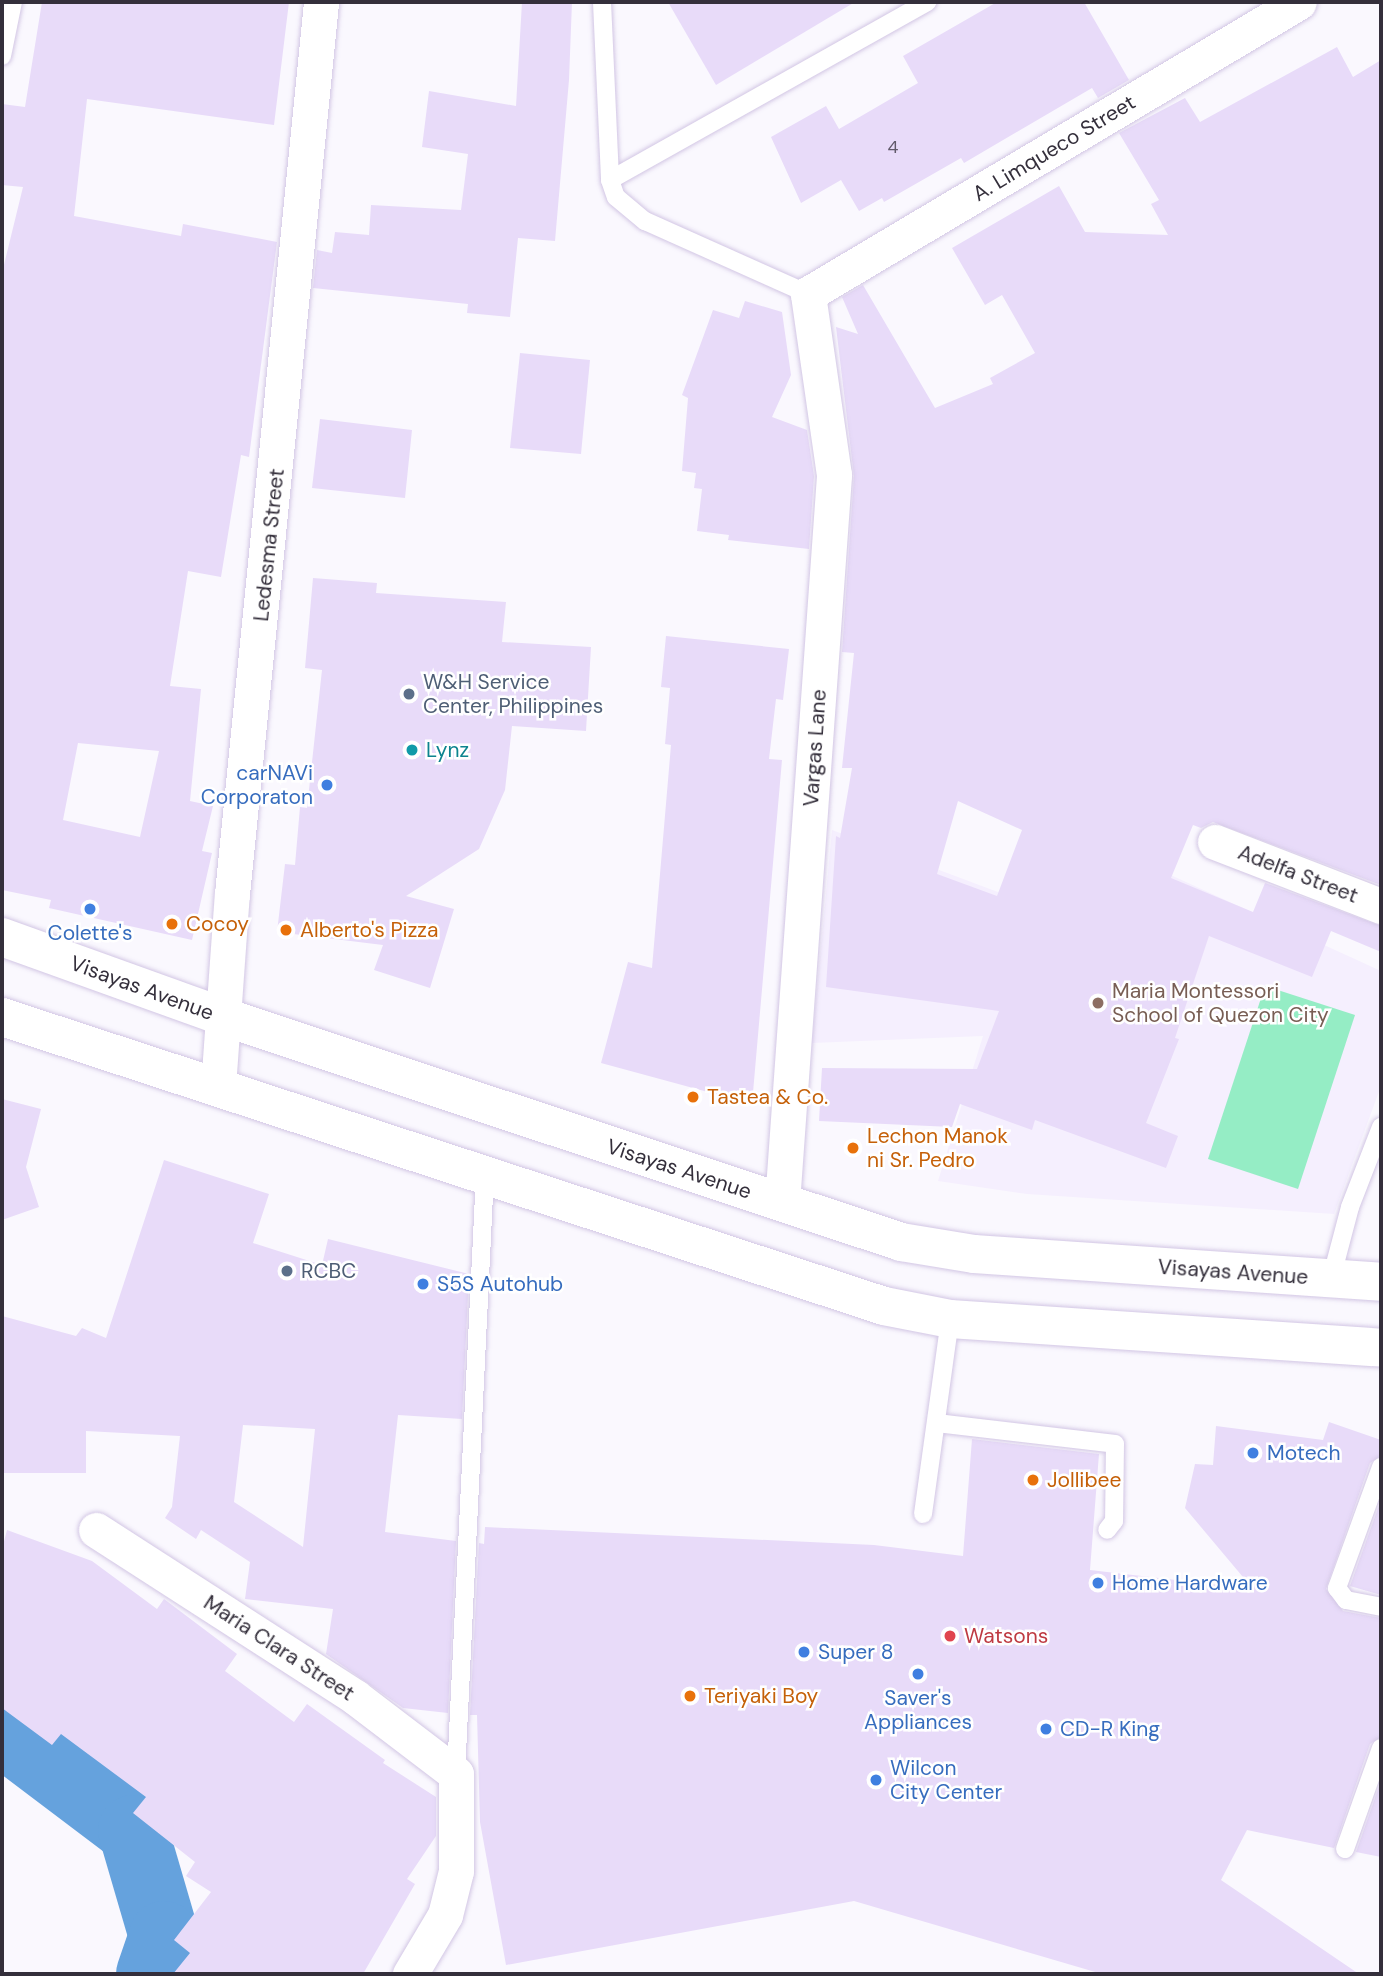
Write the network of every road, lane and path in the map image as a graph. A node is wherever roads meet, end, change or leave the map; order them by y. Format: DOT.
graph roads {
  1 [pos="13,2"];
  2 [pos="321,2"];
  3 [pos="602,2"];
  4 [pos="926,2"];
  5 [pos="1299,2"];
  6 [pos="2,56"];
  7 [pos="610,180"];
  8 [pos="808,294"];
  9 [pos="1215,842"];
  10 [pos="1381,906"];
  11 [pos="2,937"];
  12 [pos="221,1016"];
  13 [pos="2,1017"];
  14 [pos="218,1087"];
  15 [pos="1381,1127"];
  16 [pos="485,1175"];
  17 [pos="782,1203"];
  18 [pos="1331,1279"];
  19 [pos="1381,1282"];
  20 [pos="950,1319"];
  21 [pos="1381,1348"];
  22 [pos="937,1423"];
  23 [pos="1381,1467"];
  24 [pos="923,1514"];
  25 [pos="96,1530"];
  26 [pos="1107,1530"];
  27 [pos="1381,1607"];
  28 [pos="1381,1748"];
  29 [pos="456,1773"];
  30 [pos="1345,1849"];
  31 [pos="410,1974"];
  1 -- 6 [label="lane"];
  2 -- 12 [label="street, Ledesma Street"];
  3 -- 7 [label="lane"];
  4 -- 7 [label="lane"];
  5 -- 8 [label="street, A. Limqueco Street"];
  7 -- 8 [label="lane"];
  8 -- 17 [label="street, Vargas Lane"];
  9 -- 10 [label="street, Adelfa Street"];
  11 -- 12 [label="main road, Visayas Avenue"];
  12 -- 14 [label="street, Ledesma Street"];
  12 -- 17 [label="main road, Visayas Avenue"];
  13 -- 14 [label="main road"];
  14 -- 16 [label="main road"];
  15 -- 18 [label="lane"];
  16 -- 20 [label="main road"];
  16 -- 29 [label="lane"];
  17 -- 18 [label="main road, Visayas Avenue"];
  18 -- 19 [label="main road, Visayas Avenue"];
  20 -- 21 [label="main road"];
  20 -- 22 [label="lane"];
  22 -- 24 [label="lane"];
  22 -- 26 [label="lane"];
  23 -- 27 [label="lane"];
  25 -- 29 [label="street, Maria Clara Street"];
  28 -- 30 [label="lane"];
  29 -- 31 [label="street"];
}
